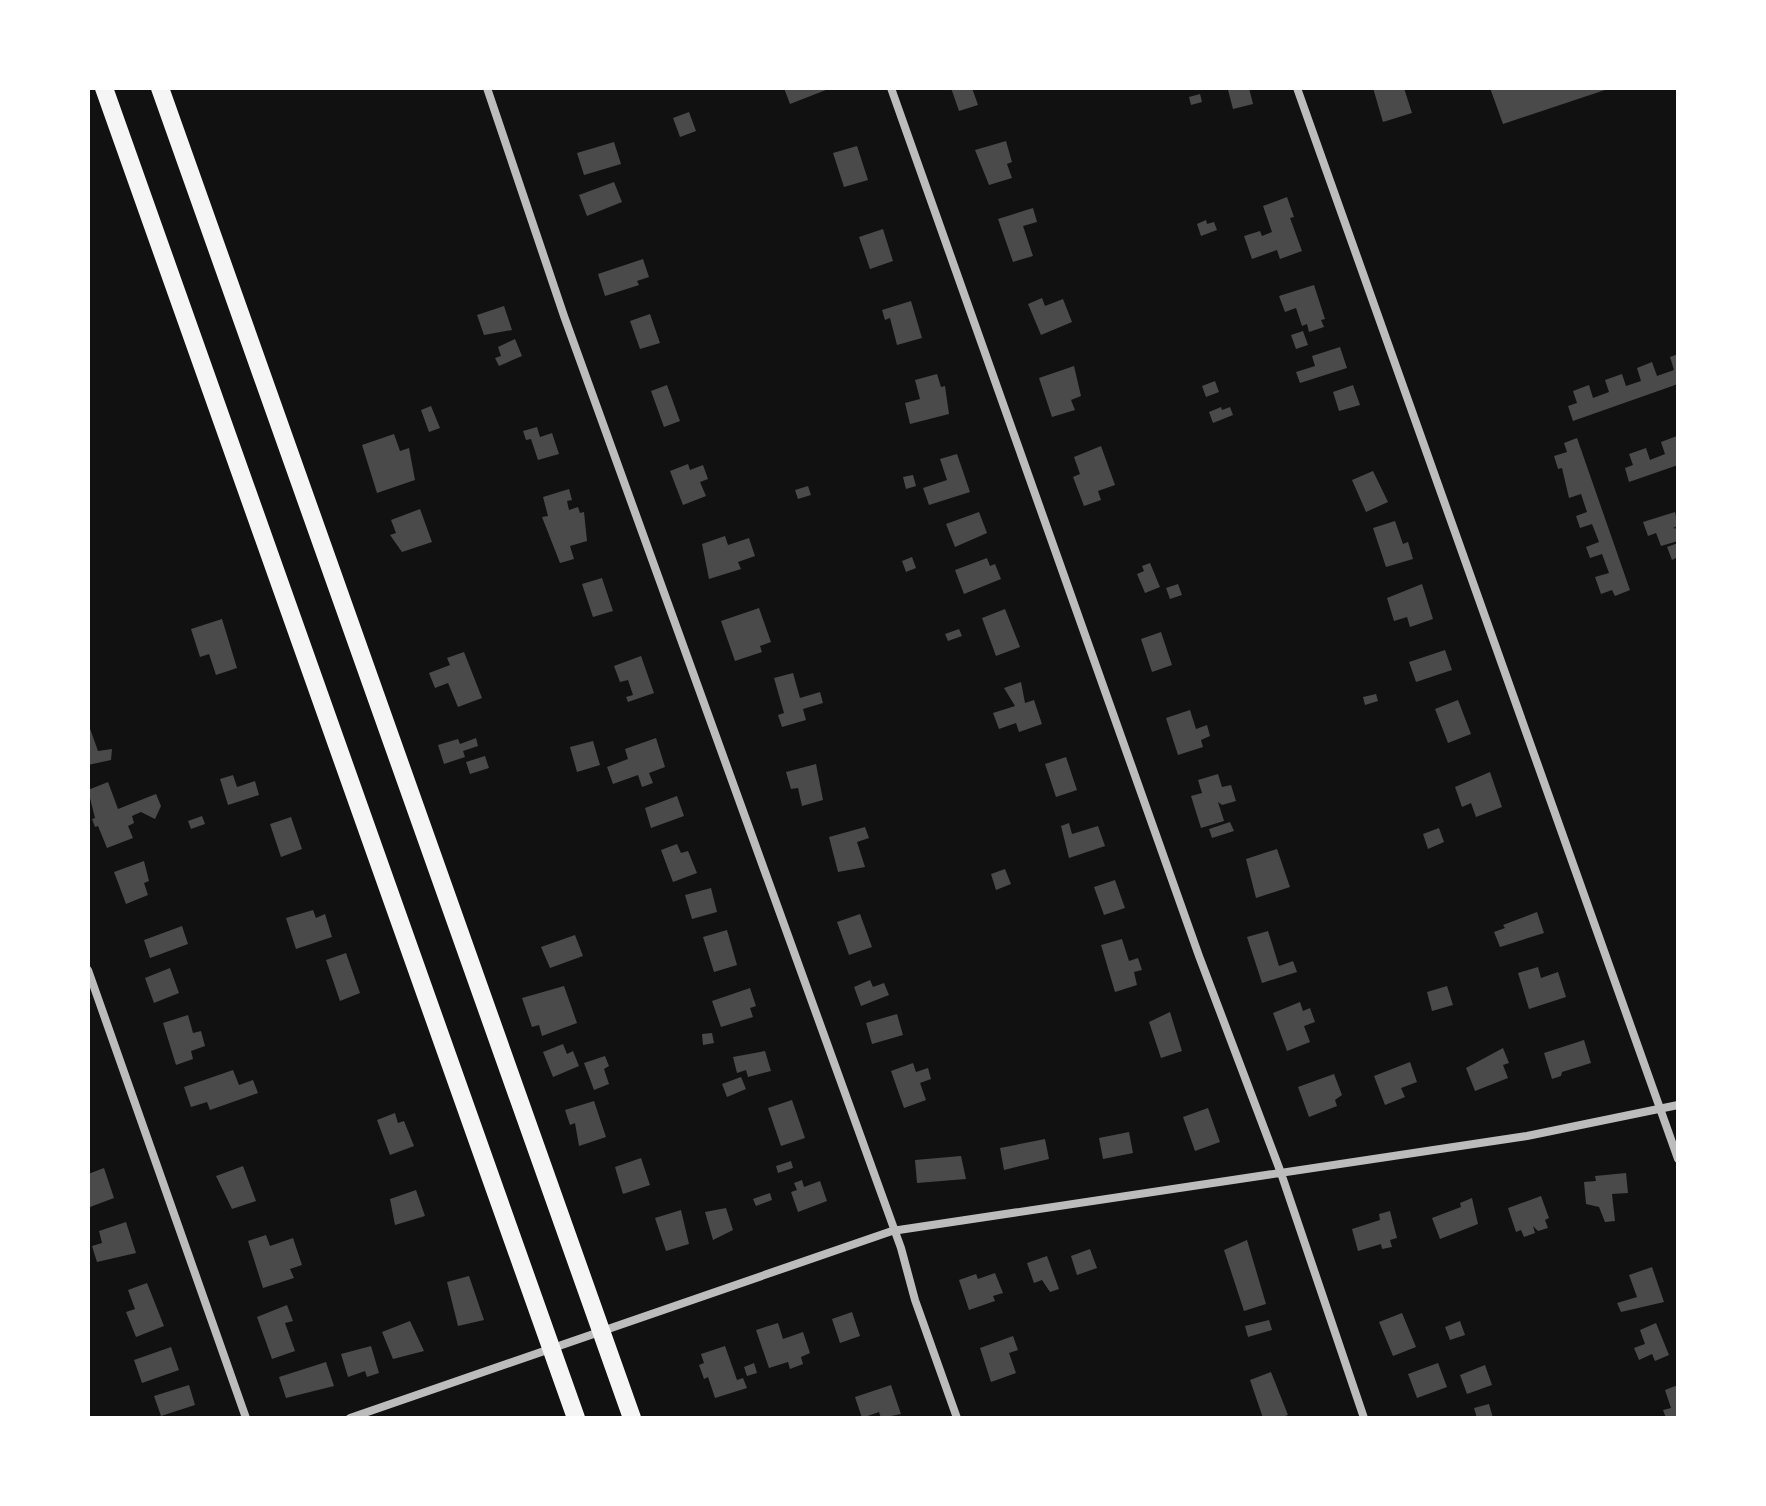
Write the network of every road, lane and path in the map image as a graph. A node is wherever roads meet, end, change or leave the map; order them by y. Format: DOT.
graph roads {
  1 [pos="104,88"];
  2 [pos="160,88"];
  3 [pos="487,88"];
  4 [pos="891,88"];
  5 [pos="1297,88"];
  6 [pos="88,970"];
  7 [pos="1678,1105"];
  8 [pos="1660,1109"];
  9 [pos="1678,1159"];
  10 [pos="1281,1173"];
  11 [pos="892,1231"];
  12 [pos="601,1332"];
  13 [pos="552,1350"];
  14 [pos="246,1418"];
  15 [pos="350,1418"];
  16 [pos="576,1418"];
  17 [pos="632,1418"];
  18 [pos="957,1418"];
  19 [pos="1364,1418"];
  1 -- 13 [label="highway"];
  2 -- 12 [label="highway"];
  3 -- 11 [label="street"];
  4 -- 10 [label="street"];
  5 -- 8 [label="street"];
  6 -- 14 [label="street"];
  7 -- 8 [label="street"];
  8 -- 9 [label="street"];
  8 -- 10 [label="street"];
  10 -- 11 [label="street"];
  10 -- 19 [label="street"];
  11 -- 12 [label="street"];
  11 -- 18 [label="street"];
  12 -- 13 [label="street"];
  12 -- 17 [label="highway"];
  13 -- 15 [label="street"];
  13 -- 16 [label="highway"];
}
